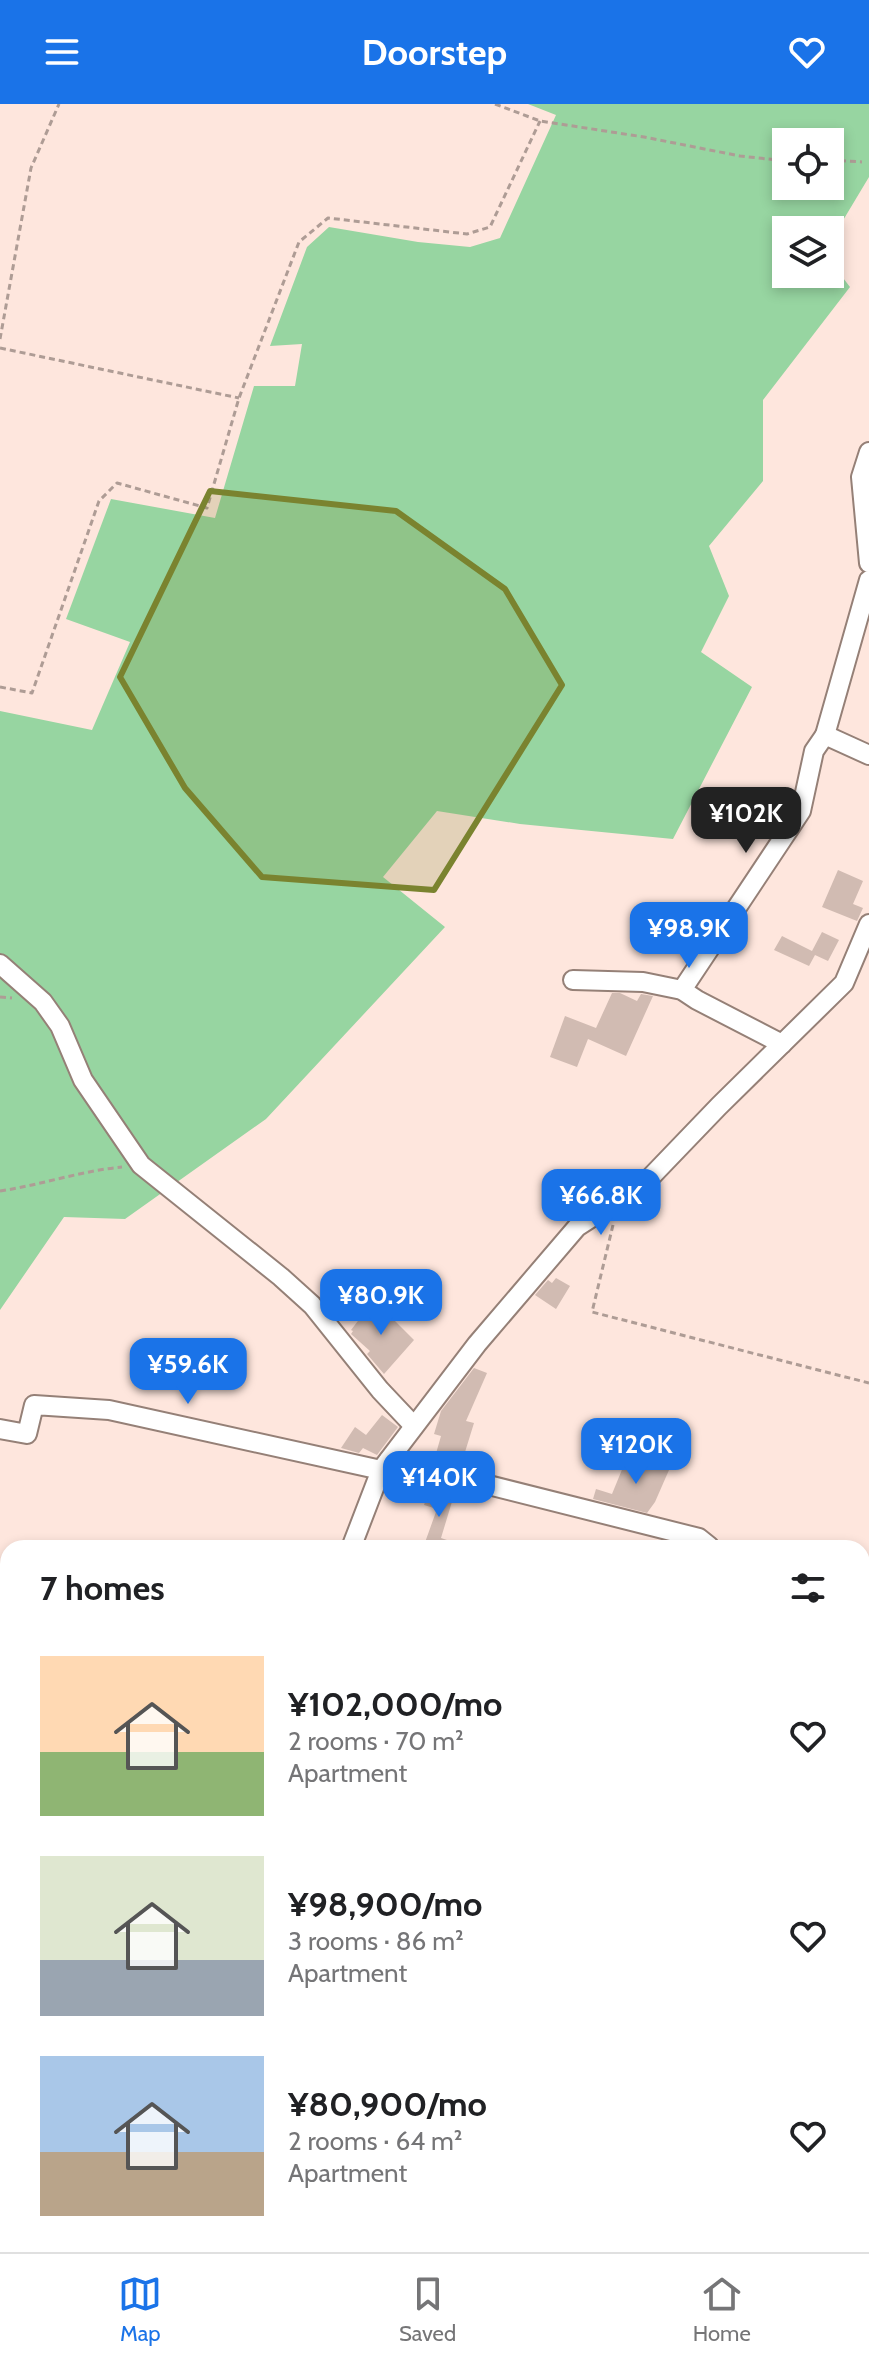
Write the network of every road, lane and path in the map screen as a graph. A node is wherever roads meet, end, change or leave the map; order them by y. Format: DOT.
graph roads {
  1 [pos="59,104"];
  2 [pos="495,104"];
  3 [pos="540,121"];
  4 [pos="772,159"];
  5 [pos="844,161"];
  6 [pos="862,162"];
  7 [pos="0,339"];
  8 [pos="0,348"];
  9 [pos="239,398"];
  10 [pos="869,452"];
  11 [pos="869,563"];
  12 [pos="869,580"];
  13 [pos="0,687"];
  14 [pos="825,735"];
  15 [pos="869,755"];
  16 [pos="869,924"];
  17 [pos="0,964"];
  18 [pos="573,980"];
  19 [pos="682,990"];
  20 [pos="782,1044"];
  21 [pos="141,1165"];
  22 [pos="0,1191"];
  23 [pos="611,1205"];
  24 [pos="869,1383"];
  25 [pos="414,1426"];
  26 [pos="0,1429"];
  27 [pos="385,1465"];
  28 [pos="354,1540"];
  29 [pos="702,1540"];
  1 -- 7 [label="path"];
  2 -- 3 [label="path"];
  3 -- 4 [label="path"];
  3 -- 9 [label="path"];
  5 -- 6 [label="path"];
  8 -- 9 [label="path"];
  9 -- 13 [label="path"];
  10 -- 11 [label="street"];
  12 -- 14 [label="street"];
  14 -- 15 [label="street"];
  14 -- 19 [label="street"];
  16 -- 20 [label="street"];
  17 -- 21 [label="street"];
  18 -- 19 [label="street"];
  19 -- 20 [label="street"];
  20 -- 23 [label="street"];
  21 -- 22 [label="path"];
  21 -- 25 [label="street"];
  23 -- 24 [label="path"];
  23 -- 25 [label="street"];
  25 -- 27 [label="street"];
  26 -- 27 [label="street"];
  27 -- 28 [label="street"];
  27 -- 29 [label="street"];
}
